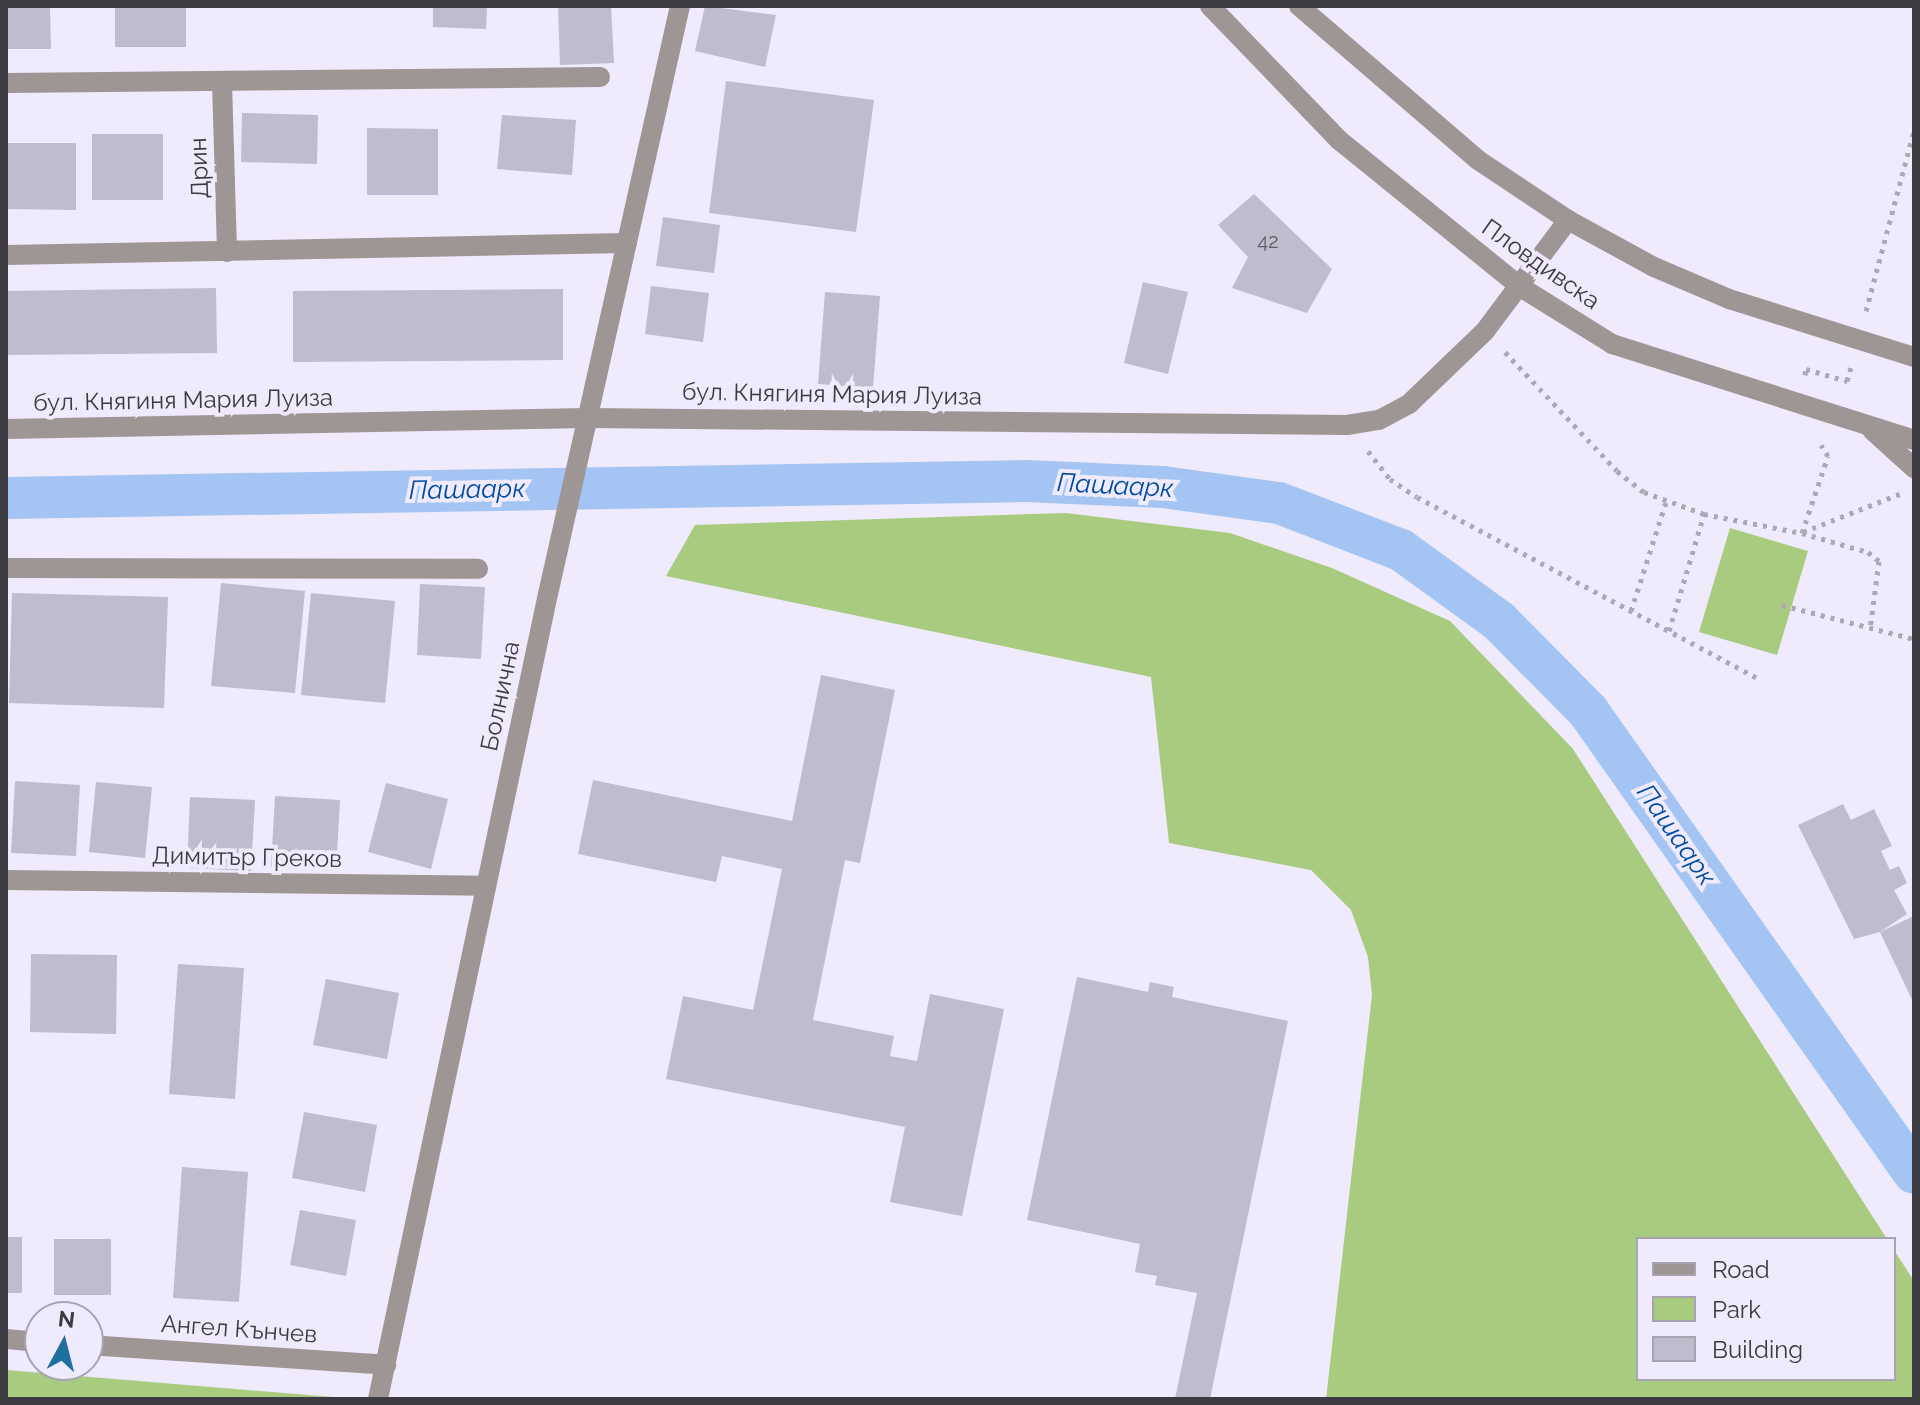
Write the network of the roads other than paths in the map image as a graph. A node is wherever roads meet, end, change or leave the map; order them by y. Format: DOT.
graph roads {
  1 [pos="680,6"];
  2 [pos="1210,6"];
  3 [pos="1299,6"];
  4 [pos="600,77"];
  5 [pos="222,82"];
  6 [pos="6,83"];
  7 [pos="1568,220"];
  8 [pos="627,243"];
  9 [pos="227,252"];
  10 [pos="6,255"];
  11 [pos="1519,286"];
  12 [pos="1914,357"];
  13 [pos="587,418"];
  14 [pos="1869,427"];
  15 [pos="6,429"];
  16 [pos="1914,440"];
  17 [pos="1914,468"];
  18 [pos="6,568"];
  19 [pos="478,569"];
  20 [pos="6,880"];
  21 [pos="486,886"];
  22 [pos="104,1346"];
  23 [pos="386,1365"];
  24 [pos="378,1399"];
  1 -- 8 [label="street, Болнична"];
  2 -- 11 [label="street, Пловдивска"];
  3 -- 7 [label="street, Пловдивска"];
  4 -- 5 [label="street"];
  5 -- 6 [label="street"];
  5 -- 9 [label="street, Дрин"];
  7 -- 11 [label="street, бул. Княгиня Мария Луиза"];
  7 -- 12 [label="street, Пловдивска"];
  8 -- 9 [label="street"];
  8 -- 13 [label="street, Болнична"];
  9 -- 10 [label="street"];
  11 -- 13 [label="street, бул. Княгиня Мария Луиза"];
  11 -- 14 [label="street, Пловдивска"];
  13 -- 15 [label="street, бул. Княгиня Мария Луиза"];
  13 -- 21 [label="street, Болнична"];
  14 -- 16 [label="street, Пловдивска"];
  14 -- 17 [label="street"];
  18 -- 19 [label="street"];
  20 -- 21 [label="street, Димитър Греков"];
  21 -- 23 [label="street, Болнична"];
  22 -- 23 [label="street, Ангел Кънчев"];
  23 -- 24 [label="street, Болнична"];
}
